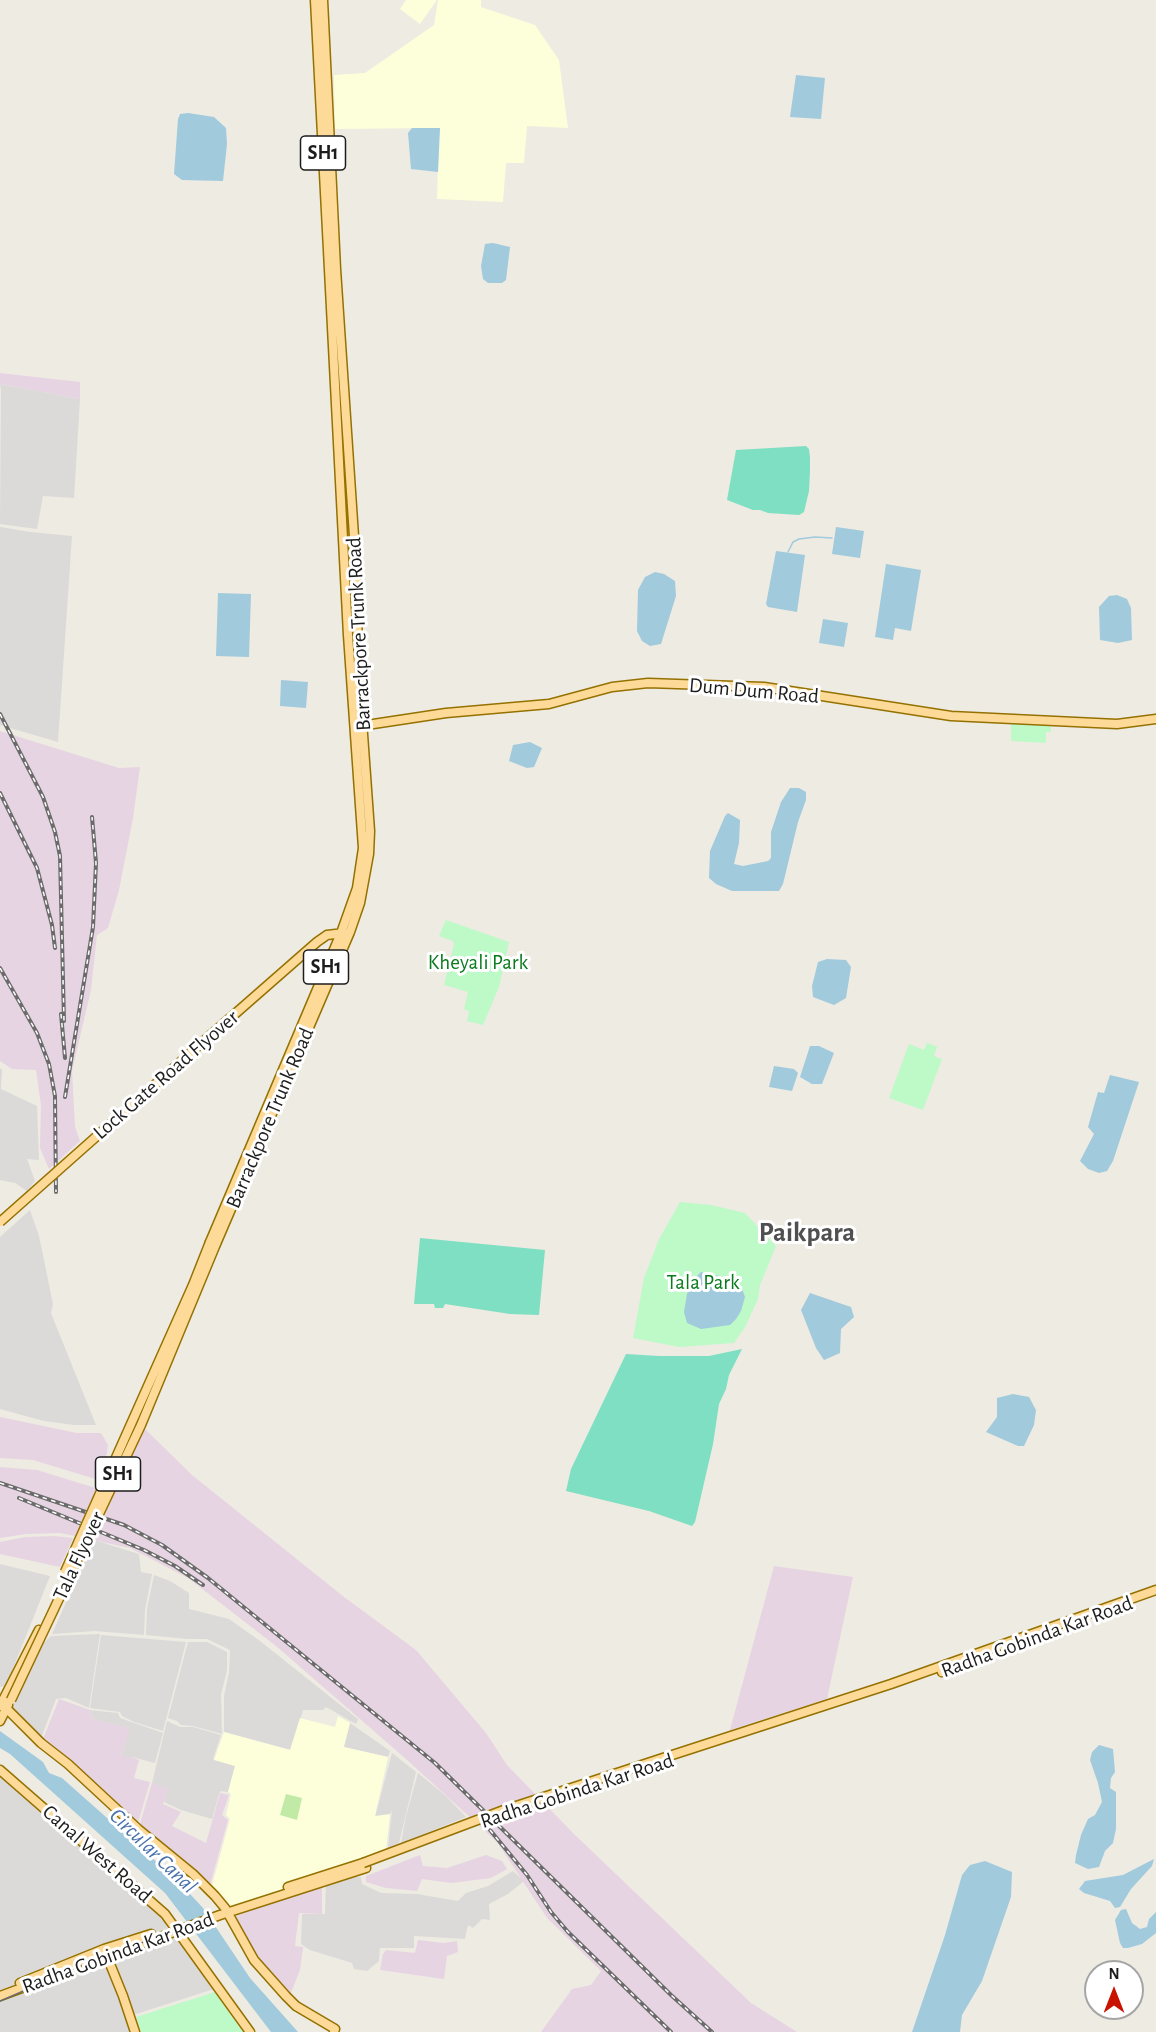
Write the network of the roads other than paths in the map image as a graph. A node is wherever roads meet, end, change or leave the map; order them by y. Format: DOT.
graph roads {
  1 [pos="315,0"];
  2 [pos="323,0"];
  3 [pos="345,556"];
  4 [pos="355,556"];
  5 [pos="1156,719"];
  6 [pos="363,726"];
  7 [pos="354,727"];
  8 [pos="342,933"];
  9 [pos="0,1222"];
  10 [pos="214,1240"];
  11 [pos="1156,1590"];
  12 [pos="1156,1595"];
  13 [pos="4,1703"];
  14 [pos="0,1721"];
  15 [pos="663,1760"];
  16 [pos="0,1770"];
  17 [pos="223,1911"];
  18 [pos="178,1927"];
  19 [pos="105,1953"];
  20 [pos="0,1991"];
  21 [pos="0,1996"];
  22 [pos="334,2030"];
  23 [pos="135,2032"];
  24 [pos="250,2032"];
  1 -- 3 [label="main road, Barrackpore Trunk Road / SH1"];
  2 -- 4 [label="main road, Barrackpore Trunk Road / SH1"];
  3 -- 4 [label="main road"];
  3 -- 7 [label="main road, Barrackpore Trunk Road / SH1"];
  4 -- 6 [label="main road, Barrackpore Trunk Road / SH1"];
  5 -- 6 [label="main road, Dum Dum Road"];
  6 -- 7 [label="main road, Dum Dum Road"];
  6 -- 8 [label="main road, Barrackpore Trunk Road / SH1"];
  7 -- 8 [label="main road, Barrackpore Trunk Road / SH1"];
  8 -- 9 [label="main road, Lock Gate Road Flyover, bridge"];
  8 -- 10 [label="main road, Barrackpore Trunk Road / SH1"];
  10 -- 13 [label="main road, Tala Flyover / SH1, bridge"];
  10 -- 13 [label="main road, Tala Flyover / SH1, bridge"];
  11 -- 15 [label="main road"];
  12 -- 15 [label="main road, Radha Gobinda Kar Road"];
  13 -- 14 [label="main road, SH1"];
  13 -- 17 [label="main road"];
  15 -- 17 [label="main road, Radha Gobinda Kar Road, bridge"];
  16 -- 18 [label="main road, Canal West Road"];
  17 -- 18 [label="main road, Radha Gobinda Kar Road"];
  17 -- 22 [label="main road"];
  18 -- 19 [label="main road, Radha Gobinda Kar Road"];
  18 -- 24 [label="main road, Canal West Road"];
  19 -- 20 [label="main road, Radha Gobinda Kar Road"];
  19 -- 21 [label="main road, Radha Gobinda Kar Road"];
  19 -- 23 [label="main road"];
}
